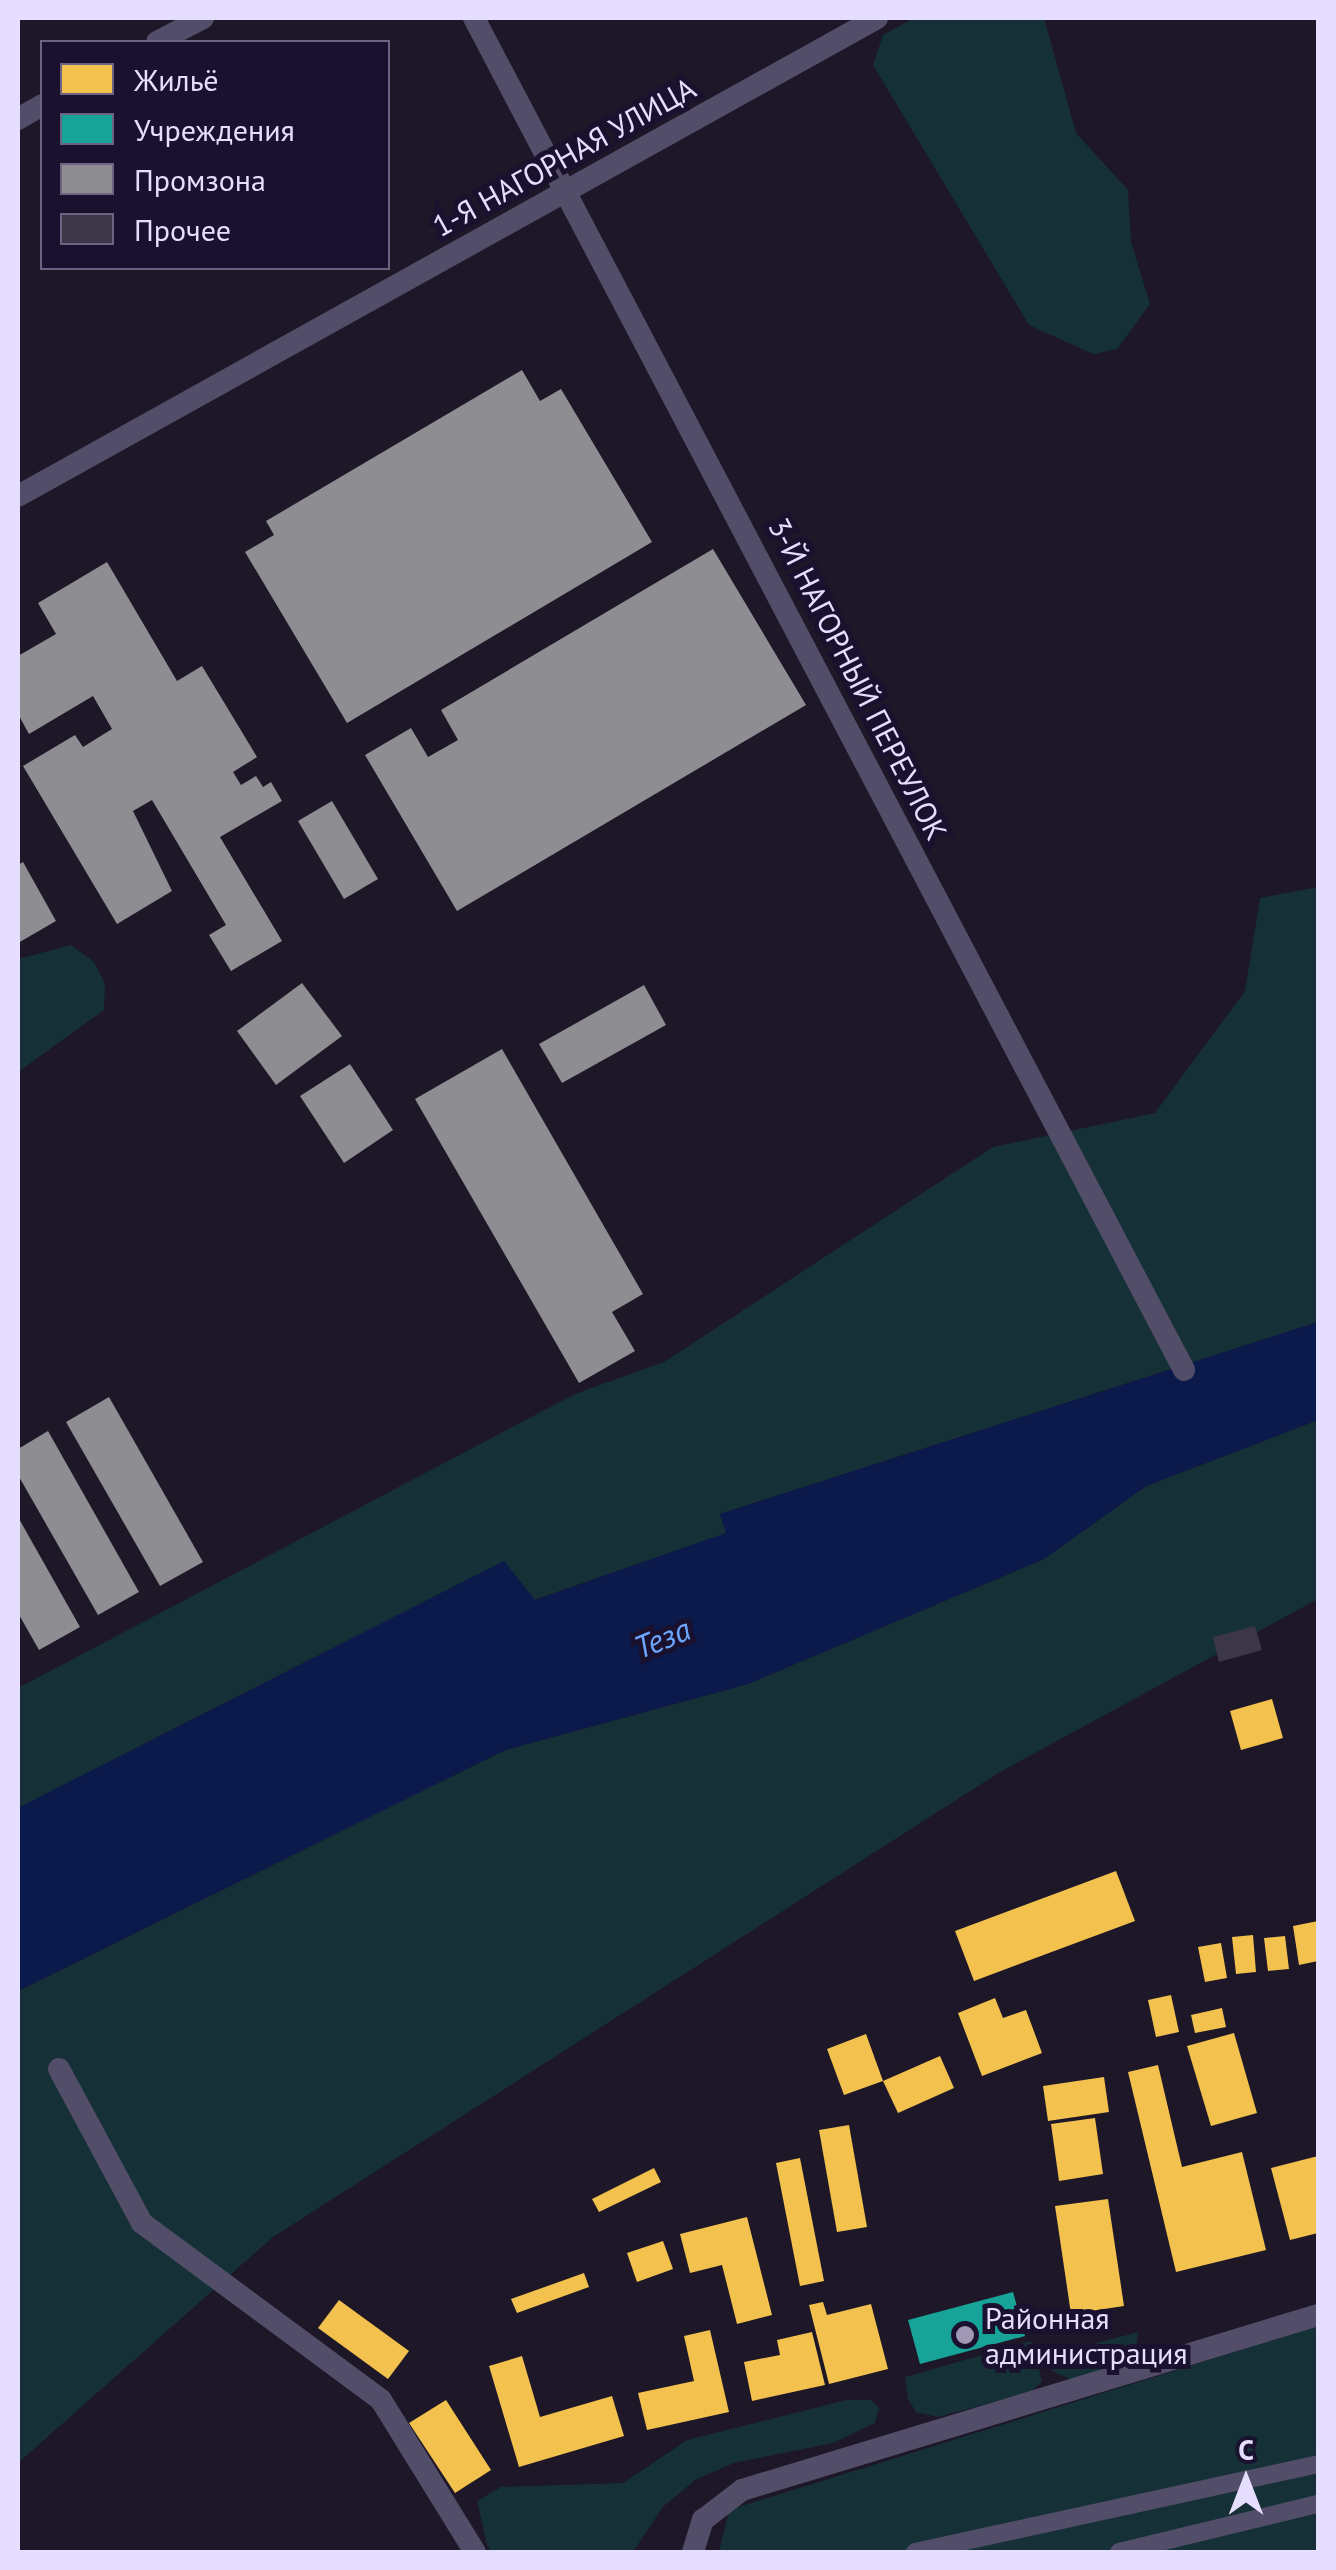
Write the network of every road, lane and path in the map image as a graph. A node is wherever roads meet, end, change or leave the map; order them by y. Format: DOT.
graph roads {
  1 [pos="203,18"];
  2 [pos="474,18"];
  3 [pos="877,18"];
  4 [pos="161,40"];
  5 [pos="40,106"];
  6 [pos="18,119"];
  7 [pos="569,189"];
  8 [pos="18,496"];
  9 [pos="1184,1370"];
  10 [pos="58,2069"];
  11 [pos="1318,2314"];
  12 [pos="1318,2464"];
  13 [pos="1318,2504"];
  14 [pos="476,2552"];
  15 [pos="693,2552"];
  16 [pos="915,2552"];
  17 [pos="1119,2552"];
  1 -- 4 [label="street"];
  2 -- 7 [label="street, 3-Й НАГОРНЫЙ ПЕРЕУЛОК"];
  3 -- 7 [label="street, 1-Я НАГОРНАЯ УЛИЦА"];
  5 -- 6 [label="street"];
  7 -- 8 [label="street, 1-Я НАГОРНАЯ УЛИЦА"];
  7 -- 9 [label="street, 3-Й НАГОРНЫЙ ПЕРЕУЛОК"];
  10 -- 14 [label="street"];
  11 -- 15 [label="street"];
  12 -- 16 [label="street"];
  13 -- 17 [label="street"];
}
